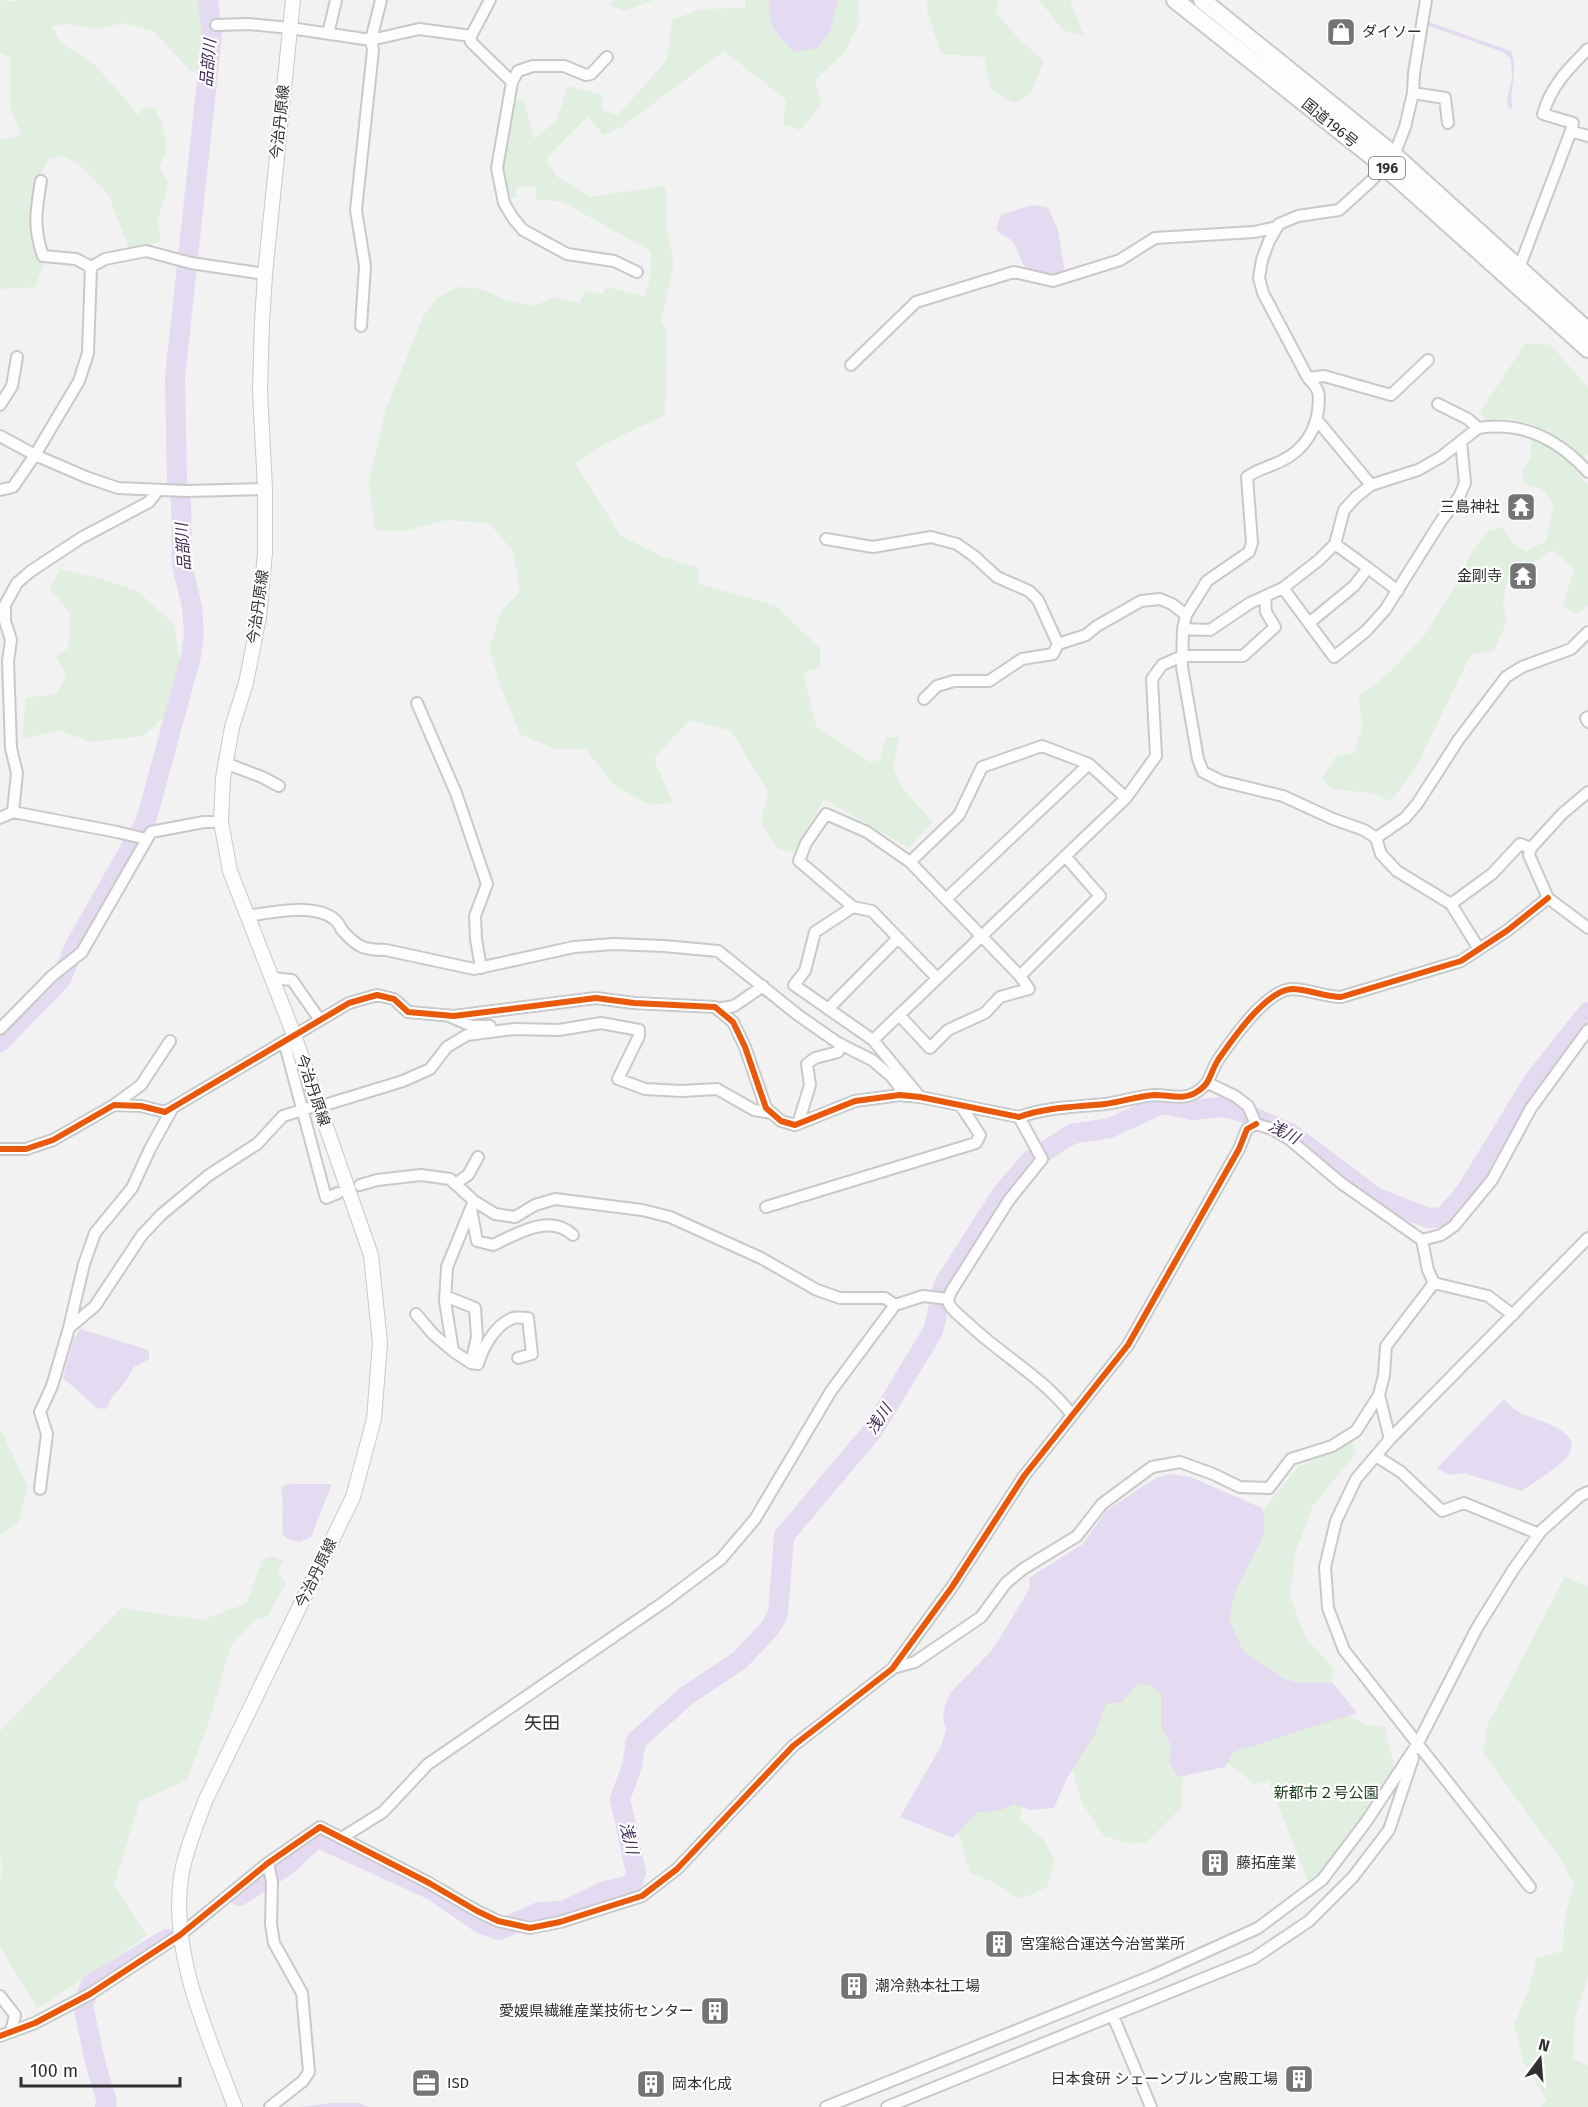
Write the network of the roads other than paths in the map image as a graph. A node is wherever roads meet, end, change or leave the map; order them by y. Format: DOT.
graph roads {
  1 [pos="293,0"];
  2 [pos="336,0"];
  3 [pos="381,0"];
  4 [pos="490,0"];
  5 [pos="1175,0"];
  6 [pos="1426,0"];
  7 [pos="1198,4"];
  8 [pos="216,25"];
  9 [pos="290,28"];
  10 [pos="328,34"];
  11 [pos="471,36"];
  12 [pos="371,40"];
  13 [pos="1588,49"];
  14 [pos="608,57"];
  15 [pos="512,82"];
  16 [pos="1413,93"];
  17 [pos="1448,123"];
  18 [pos="1571,131"];
  19 [pos="1588,136"];
  20 [pos="1389,160"];
  21 [pos="40,181"];
  22 [pos="1277,227"];
  23 [pos="91,267"];
  24 [pos="1519,268"];
  25 [pos="637,272"];
  26 [pos="265,274"];
  27 [pos="361,326"];
  28 [pos="1588,331"];
  29 [pos="1588,349"];
  30 [pos="17,357"];
  31 [pos="1428,360"];
  32 [pos="851,365"];
  33 [pos="1308,378"];
  34 [pos="1438,404"];
  35 [pos="0,405"];
  36 [pos="1317,420"];
  37 [pos="1478,428"];
  38 [pos="0,436"];
  39 [pos="1461,441"];
  40 [pos="35,455"];
  41 [pos="1588,472"];
  42 [pos="1371,485"];
  43 [pos="265,489"];
  44 [pos="0,490"];
  45 [pos="158,490"];
  46 [pos="826,539"];
  47 [pos="1335,544"];
  48 [pos="1368,568"];
  49 [pos="1283,588"];
  50 [pos="1398,591"];
  51 [pos="1265,596"];
  52 [pos="3,606"];
  53 [pos="1186,615"];
  54 [pos="1310,623"];
  55 [pos="1183,629"];
  56 [pos="1586,638"];
  57 [pos="1058,644"];
  58 [pos="1182,656"];
  59 [pos="924,699"];
  60 [pos="417,703"];
  61 [pos="1588,717"];
  62 [pos="1588,722"];
  63 [pos="5,742"];
  64 [pos="225,763"];
  65 [pos="1089,764"];
  66 [pos="279,786"];
  67 [pos="1588,792"];
  68 [pos="1126,798"];
  69 [pos="13,812"];
  70 [pos="0,818"];
  71 [pos="221,822"];
  72 [pos="1376,838"];
  73 [pos="146,840"];
  74 [pos="1531,848"];
  75 [pos="1065,856"];
  76 [pos="910,862"];
  77 [pos="946,898"];
  78 [pos="1548,898"];
  79 [pos="1451,904"];
  80 [pos="853,907"];
  81 [pos="248,916"];
  82 [pos="1588,928"];
  83 [pos="982,936"];
  84 [pos="898,938"];
  85 [pos="1479,949"];
  86 [pos="482,968"];
  87 [pos="1020,976"];
  88 [pos="272,978"];
  89 [pos="937,978"];
  90 [pos="763,986"];
  91 [pos="717,1009"];
  92 [pos="828,1009"];
  93 [pos="899,1015"];
  94 [pos="448,1016"];
  95 [pos="320,1020"];
  96 [pos="0,1029"];
  97 [pos="514,1029"];
  98 [pos="1588,1030"];
  99 [pos="289,1038"];
  100 [pos="873,1040"];
  101 [pos="170,1041"];
  102 [pos="841,1044"];
  103 [pos="1208,1083"];
  104 [pos="906,1096"];
  105 [pos="920,1097"];
  106 [pos="328,1104"];
  107 [pos="114,1105"];
  108 [pos="961,1106"];
  109 [pos="172,1108"];
  110 [pos="305,1109"];
  111 [pos="772,1113"];
  112 [pos="1019,1117"];
  113 [pos="798,1124"];
  114 [pos="1256,1124"];
  115 [pos="0,1149"];
  116 [pos="478,1157"];
  117 [pos="455,1184"];
  118 [pos="360,1185"];
  119 [pos="338,1193"];
  120 [pos="472,1205"];
  121 [pos="766,1207"];
  122 [pos="573,1235"];
  123 [pos="1588,1238"];
  124 [pos="1422,1240"];
  125 [pos="1434,1283"];
  126 [pos="445,1296"];
  127 [pos="948,1299"];
  128 [pos="895,1305"];
  129 [pos="416,1314"];
  130 [pos="1513,1315"];
  131 [pos="69,1328"];
  132 [pos="453,1351"];
  133 [pos="518,1358"];
  134 [pos="471,1363"];
  135 [pos="1379,1395"];
  136 [pos="1072,1415"];
  137 [pos="1390,1439"];
  138 [pos="1376,1456"];
  139 [pos="40,1489"];
  140 [pos="1588,1492"];
  141 [pos="1539,1534"];
  142 [pos="892,1669"];
  143 [pos="1418,1743"];
  144 [pos="343,1837"];
  145 [pos="268,1863"];
  146 [pos="1530,1887"];
  147 [pos="180,1935"];
  148 [pos="0,1996"];
  149 [pos="1113,2016"];
  150 [pos="11,2032"];
  151 [pos="0,2037"];
  152 [pos="235,2107"];
  153 [pos="270,2107"];
  154 [pos="826,2107"];
  155 [pos="887,2107"];
  156 [pos="1151,2107"];
  1 -- 9 [label="main road, 今治丹原線"];
  2 -- 10 [label="street"];
  3 -- 12 [label="street"];
  4 -- 11 [label="street"];
  5 -- 7 [label="highway, 国道196号 / 196"];
  6 -- 16 [label="street"];
  7 -- 20 [label="highway, 国道196号 / 196"];
  8 -- 9 [label="street"];
  9 -- 10 [label="street"];
  9 -- 26 [label="main road, 今治丹原線"];
  10 -- 12 [label="street"];
  11 -- 12 [label="street"];
  11 -- 15 [label="street"];
  12 -- 27 [label="street"];
  13 -- 18 [label="street"];
  14 -- 15 [label="street"];
  15 -- 25 [label="street"];
  16 -- 17 [label="street"];
  16 -- 20 [label="street"];
  18 -- 19 [label="street"];
  18 -- 24 [label="street"];
  20 -- 22 [label="street"];
  20 -- 24 [label="highway, 国道196号 / 196"];
  20 -- 29 [label="highway, 国道196号 / 196"];
  21 -- 23 [label="street"];
  22 -- 32 [label="street"];
  22 -- 33 [label="street"];
  23 -- 26 [label="street"];
  23 -- 40 [label="street"];
  24 -- 28 [label="highway, 国道196号 / 196"];
  26 -- 43 [label="main road, 今治丹原線"];
  30 -- 35 [label="street"];
  31 -- 33 [label="street"];
  33 -- 36 [label="street"];
  34 -- 37 [label="street"];
  36 -- 42 [label="street"];
  36 -- 53 [label="street"];
  37 -- 39 [label="street"];
  37 -- 41 [label="street"];
  38 -- 40 [label="street"];
  39 -- 42 [label="street"];
  39 -- 50 [label="street"];
  40 -- 44 [label="street"];
  40 -- 45 [label="street"];
  42 -- 47 [label="street"];
  43 -- 45 [label="street"];
  43 -- 64 [label="main road, 今治丹原線"];
  45 -- 52 [label="street"];
  46 -- 57 [label="street"];
  47 -- 48 [label="street"];
  47 -- 49 [label="street"];
  48 -- 50 [label="street"];
  48 -- 54 [label="street"];
  49 -- 51 [label="street"];
  49 -- 54 [label="street"];
  50 -- 54 [label="street"];
  51 -- 55 [label="street"];
  51 -- 58 [label="street"];
  52 -- 63 [label="street"];
  53 -- 55 [label="street"];
  53 -- 57 [label="street"];
  55 -- 58 [label="street"];
  56 -- 72 [label="street"];
  57 -- 59 [label="street"];
  58 -- 68 [label="street"];
  58 -- 72 [label="street"];
  60 -- 86 [label="street"];
  61 -- 62 [label="street"];
  63 -- 69 [label="street"];
  64 -- 66 [label="street"];
  64 -- 71 [label="main road, 今治丹原線"];
  65 -- 68 [label="street"];
  65 -- 76 [label="street"];
  65 -- 77 [label="street"];
  67 -- 74 [label="street"];
  68 -- 75 [label="street"];
  69 -- 70 [label="street"];
  69 -- 73 [label="street"];
  71 -- 73 [label="street"];
  71 -- 81 [label="main road, 今治丹原線"];
  72 -- 79 [label="street"];
  73 -- 96 [label="street"];
  74 -- 78 [label="street"];
  74 -- 79 [label="street"];
  75 -- 83 [label="street"];
  75 -- 87 [label="street"];
  76 -- 77 [label="street"];
  76 -- 80 [label="street"];
  77 -- 83 [label="street"];
  78 -- 82 [label="street"];
  78 -- 85 [label="street"];
  79 -- 85 [label="street"];
  80 -- 84 [label="street"];
  80 -- 92 [label="street"];
  81 -- 86 [label="street"];
  81 -- 88 [label="main road, 今治丹原線"];
  83 -- 87 [label="street"];
  83 -- 89 [label="street"];
  84 -- 89 [label="street"];
  84 -- 92 [label="street"];
  85 -- 103 [label="street"];
  86 -- 90 [label="street"];
  87 -- 93 [label="street"];
  88 -- 95 [label="street"];
  88 -- 99 [label="main road, 今治丹原線"];
  89 -- 93 [label="street"];
  90 -- 91 [label="street"];
  90 -- 102 [label="street"];
  91 -- 94 [label="street"];
  91 -- 111 [label="street"];
  92 -- 100 [label="street"];
  93 -- 100 [label="street"];
  94 -- 95 [label="street"];
  94 -- 97 [label="street"];
  95 -- 99 [label="street"];
  97 -- 106 [label="street"];
  97 -- 111 [label="street"];
  98 -- 124 [label="street"];
  99 -- 109 [label="street"];
  99 -- 110 [label="street"];
  99 -- 147 [label="main road, 今治丹原線"];
  100 -- 105 [label="street"];
  101 -- 107 [label="street"];
  102 -- 104 [label="street"];
  102 -- 113 [label="street"];
  103 -- 112 [label="street"];
  103 -- 114 [label="street"];
  104 -- 105 [label="street"];
  104 -- 113 [label="street"];
  105 -- 108 [label="street"];
  107 -- 109 [label="street"];
  107 -- 115 [label="street"];
  108 -- 112 [label="street"];
  108 -- 121 [label="street"];
  109 -- 131 [label="street"];
  110 -- 119 [label="street"];
  110 -- 131 [label="street"];
  111 -- 113 [label="street"];
  112 -- 127 [label="street"];
  114 -- 124 [label="street"];
  114 -- 136 [label="street"];
  116 -- 117 [label="street"];
  117 -- 118 [label="street"];
  117 -- 120 [label="street"];
  120 -- 122 [label="street"];
  120 -- 126 [label="street"];
  120 -- 128 [label="street"];
  123 -- 130 [label="street"];
  124 -- 125 [label="street"];
  125 -- 130 [label="street"];
  125 -- 135 [label="street"];
  126 -- 132 [label="street"];
  126 -- 134 [label="street"];
  127 -- 128 [label="street"];
  127 -- 136 [label="street"];
  128 -- 144 [label="street"];
  129 -- 132 [label="street"];
  130 -- 137 [label="street"];
  131 -- 139 [label="street"];
  132 -- 134 [label="street"];
  133 -- 134 [label="street"];
  135 -- 137 [label="street"];
  135 -- 142 [label="street"];
  136 -- 142 [label="street"];
  137 -- 138 [label="street"];
  138 -- 141 [label="street"];
  138 -- 143 [label="street"];
  140 -- 141 [label="street"];
  141 -- 143 [label="street"];
  142 -- 144 [label="street"];
  143 -- 146 [label="street"];
  143 -- 149 [label="street"];
  143 -- 154 [label="street"];
  144 -- 145 [label="street"];
  145 -- 147 [label="street"];
  145 -- 153 [label="street"];
  147 -- 150 [label="street"];
  147 -- 152 [label="main road, 今治丹原線"];
  148 -- 150 [label="street"];
  149 -- 155 [label="street"];
  149 -- 156 [label="street"];
  150 -- 151 [label="street"];
}
